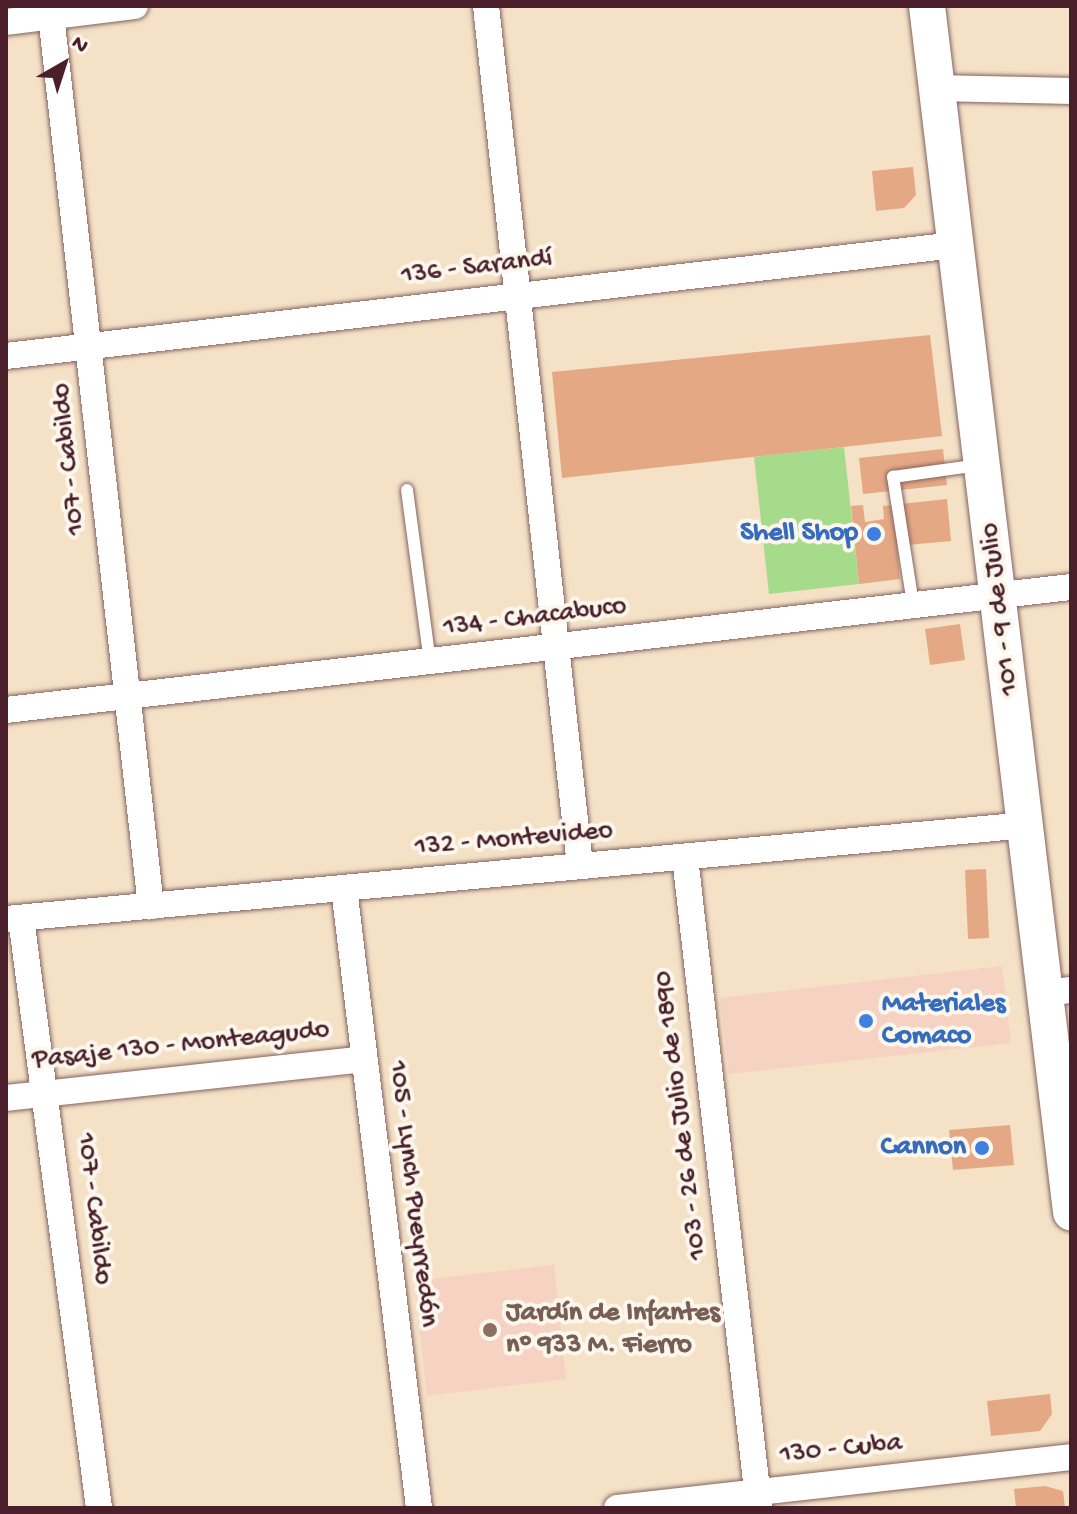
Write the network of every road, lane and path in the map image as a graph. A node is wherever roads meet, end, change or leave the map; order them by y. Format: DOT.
graph roads {
  1 [pos="135,6"];
  2 [pos="486,6"];
  3 [pos="927,6"];
  4 [pos="51,11"];
  5 [pos="6,22"];
  6 [pos="937,88"];
  7 [pos="1071,91"];
  8 [pos="955,245"];
  9 [pos="520,295"];
  10 [pos="90,346"];
  11 [pos="6,356"];
  12 [pos="983,465"];
  13 [pos="407,490"];
  14 [pos="1071,587"];
  15 [pos="997,594"];
  16 [pos="913,604"];
  17 [pos="557,647"];
  18 [pos="430,662"];
  19 [pos="129,697"];
  20 [pos="6,710"];
  21 [pos="1028,825"];
  22 [pos="685,857"];
  23 [pos="580,866"];
  24 [pos="344,888"];
  25 [pos="151,906"];
  26 [pos="14,919"];
  27 [pos="1058,992"];
  28 [pos="363,1059"];
  29 [pos="46,1093"];
  30 [pos="6,1098"];
  31 [pos="1071,1212"];
  32 [pos="1071,1457"];
  33 [pos="758,1500"];
  34 [pos="99,1508"];
  35 [pos="419,1508"];
  36 [pos="617,1508"];
  1 -- 4 [label="street"];
  2 -- 9 [label="street"];
  3 -- 6 [label="street, 101 - 9 de Julio"];
  4 -- 5 [label="street"];
  4 -- 10 [label="street, 107 - Cabildo"];
  6 -- 7 [label="street"];
  6 -- 8 [label="street, 101 - 9 de Julio"];
  8 -- 9 [label="street, 136 - Sarandí"];
  8 -- 12 [label="street, 101 - 9 de Julio"];
  9 -- 10 [label="street, 136 - Sarandí"];
  9 -- 17 [label="street"];
  10 -- 11 [label="street, 136 - Sarandí"];
  10 -- 19 [label="street, 107 - Cabildo"];
  12 -- 15 [label="street, 101 - 9 de Julio"];
  12 -- 16 [label="lane"];
  13 -- 18 [label="lane"];
  14 -- 15 [label="street, 134 - Chacabuco"];
  15 -- 16 [label="street, 134 - Chacabuco"];
  15 -- 21 [label="street, 101 - 9 de Julio"];
  16 -- 17 [label="street, 134 - Chacabuco"];
  17 -- 18 [label="street, 134 - Chacabuco"];
  17 -- 23 [label="street"];
  18 -- 19 [label="street, 134 - Chacabuco"];
  19 -- 20 [label="street, 134 - Chacabuco"];
  19 -- 25 [label="street, 107 - Cabildo"];
  21 -- 22 [label="street, 132 - Montevideo"];
  21 -- 27 [label="street, 101 - 9 de Julio"];
  22 -- 23 [label="street, 132 - Montevideo"];
  22 -- 33 [label="street, 103 - 26 de Julio de 1890"];
  23 -- 24 [label="street, 132 - Montevideo"];
  24 -- 25 [label="street, 132 - Montevideo"];
  24 -- 28 [label="street, 105 - Lynch Pueyrredón"];
  25 -- 26 [label="street, 132 - Montevideo"];
  26 -- 29 [label="street, 107 - Cabildo"];
  27 -- 31 [label="street, 101 - 9 de Julio"];
  28 -- 29 [label="street, Pasaje 130 - Monteagudo"];
  28 -- 35 [label="street, 105 - Lynch Pueyrredón"];
  29 -- 30 [label="street, Pasaje 130 - Monteagudo"];
  29 -- 34 [label="street, 107 - Cabildo"];
  32 -- 33 [label="street, 130 - Cuba"];
  33 -- 36 [label="street, 130 - Cuba"];
}
